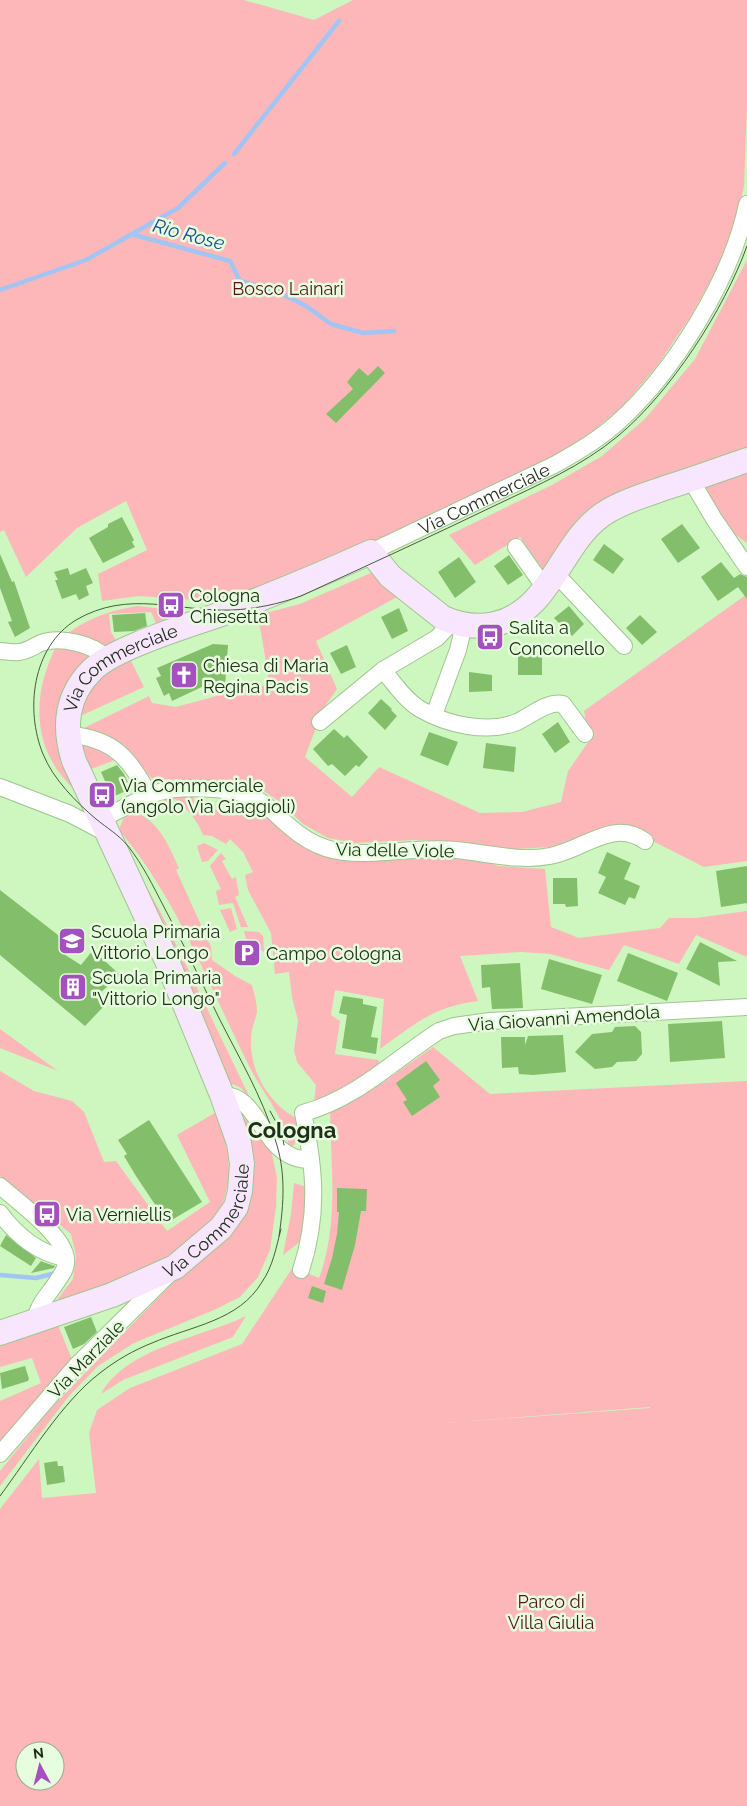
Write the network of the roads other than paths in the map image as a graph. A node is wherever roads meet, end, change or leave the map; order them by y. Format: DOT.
graph roads {
  1 [pos="747,204"];
  2 [pos="747,460"];
  3 [pos="691,480"];
  4 [pos="516,547"];
  5 [pos="371,552"];
  6 [pos="747,567"];
  7 [pos="550,580"];
  8 [pos="458,623"];
  9 [pos="624,646"];
  10 [pos="0,651"];
  11 [pos="107,658"];
  12 [pos="383,670"];
  13 [pos="434,715"];
  14 [pos="320,722"];
  15 [pos="67,734"];
  16 [pos="585,734"];
  17 [pos="0,787"];
  18 [pos="150,796"];
  19 [pos="105,826"];
  20 [pos="645,841"];
  21 [pos="747,1007"];
  22 [pos="222,1094"];
  23 [pos="311,1160"];
  24 [pos="0,1186"];
  25 [pos="0,1213"];
  26 [pos="66,1258"];
  27 [pos="175,1267"];
  28 [pos="301,1270"];
  29 [pos="35,1322"];
  30 [pos="0,1333"];
  31 [pos="0,1454"];
  1 -- 5 [label="street, Via Commerciale"];
  2 -- 3 [label="main road"];
  3 -- 6 [label="street"];
  3 -- 7 [label="main road"];
  4 -- 7 [label="street"];
  5 -- 8 [label="main road"];
  5 -- 11 [label="main road, Via Commerciale"];
  7 -- 8 [label="main road"];
  7 -- 9 [label="street"];
  8 -- 12 [label="street"];
  8 -- 13 [label="street"];
  10 -- 11 [label="street"];
  11 -- 15 [label="main road, Via Commerciale"];
  12 -- 13 [label="street"];
  12 -- 14 [label="street"];
  13 -- 16 [label="street"];
  15 -- 18 [label="street"];
  15 -- 19 [label="main road, Via Commerciale"];
  17 -- 19 [label="street"];
  18 -- 19 [label="street, Via delle Viole"];
  18 -- 20 [label="street, Via delle Viole"];
  19 -- 22 [label="main road, Via Commerciale"];
  21 -- 23 [label="street, Via Giovanni Amendola"];
  22 -- 23 [label="street"];
  22 -- 27 [label="main road, Via Commerciale"];
  23 -- 28 [label="street, Via Giovanni Amendola"];
  24 -- 26 [label="street"];
  25 -- 26 [label="street"];
  26 -- 29 [label="street"];
  27 -- 29 [label="main road, Via Commerciale"];
  27 -- 31 [label="street, Via Marziale"];
  29 -- 30 [label="main road, Via Commerciale"];
}
